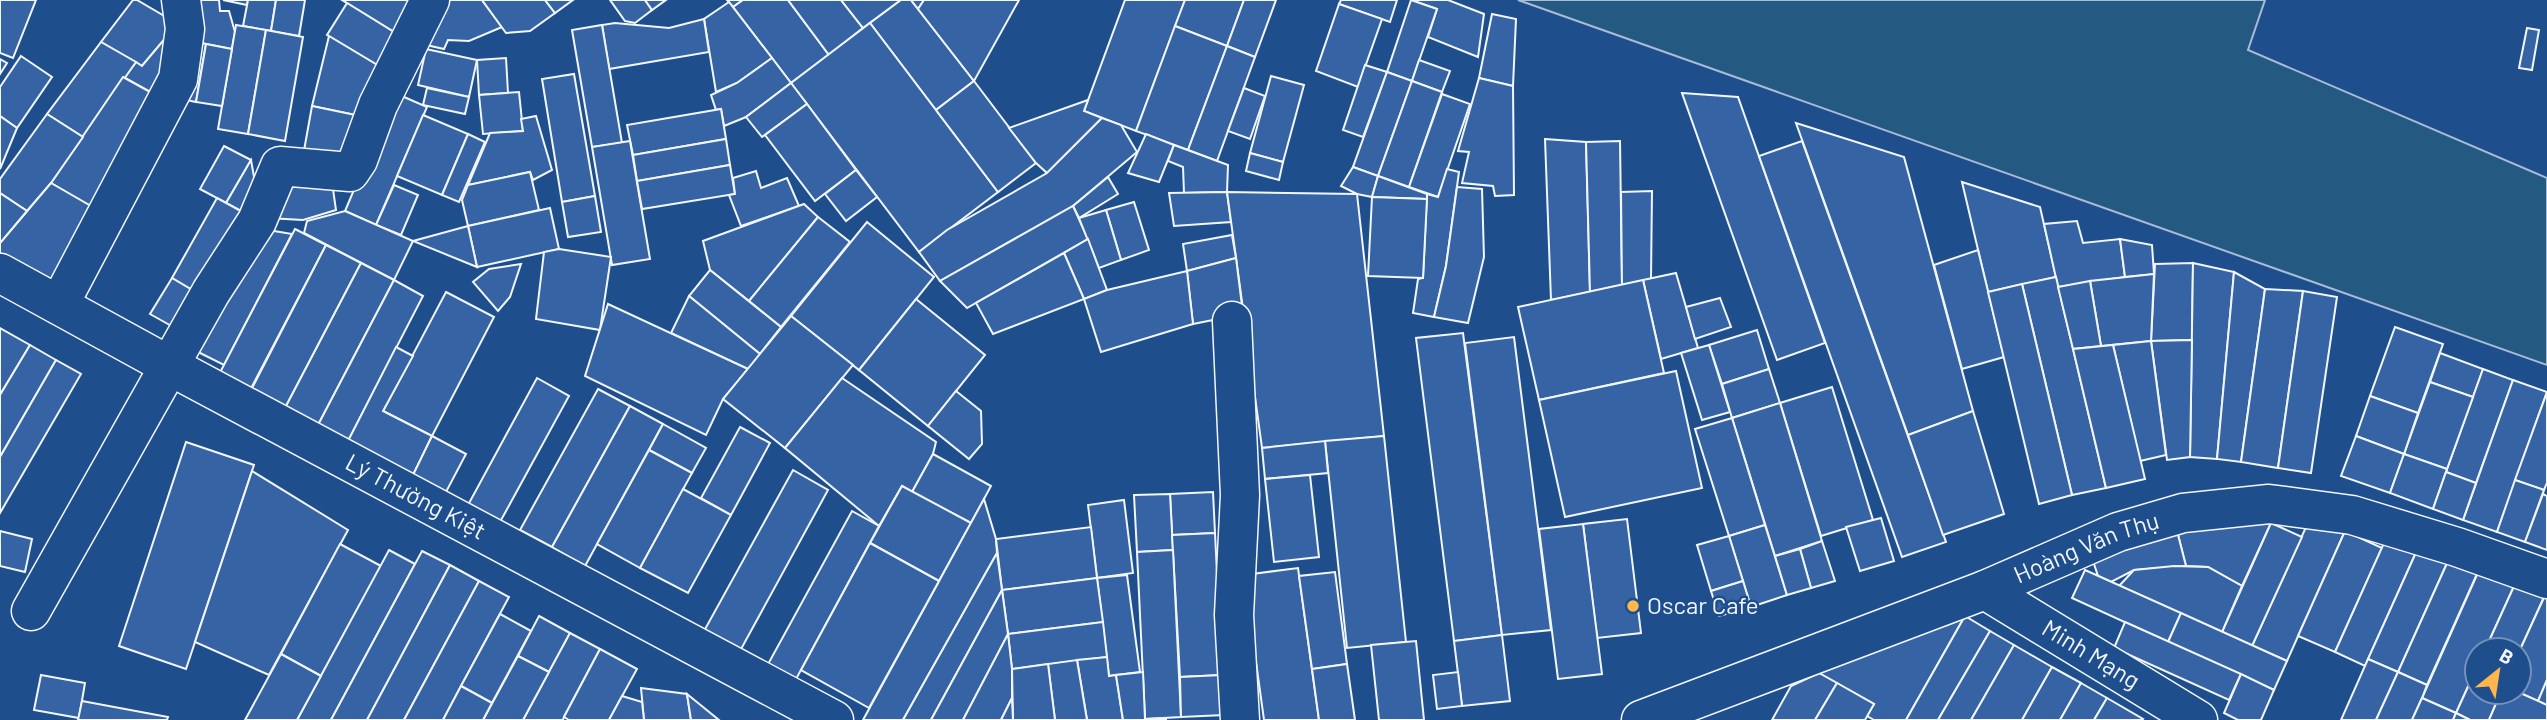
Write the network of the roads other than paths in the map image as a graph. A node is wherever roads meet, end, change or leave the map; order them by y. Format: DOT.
graph roads {
  1 [pos="181,0"];
  2 [pos="430,0"];
  3 [pos="0,273"];
  4 [pos="59,305"];
  5 [pos="1232,321"];
  6 [pos="168,365"];
  7 [pos="2547,579"];
  8 [pos="1985,590"];
  9 [pos="31,611"];
  10 [pos="834,720"];
  11 [pos="1240,720"];
  12 [pos="1641,720"];
  13 [pos="2199,720"];
  1 -- 4 [label="street"];
  2 -- 6 [label="street"];
  3 -- 4 [label="street, Lý Thường Kiệt"];
  4 -- 6 [label="street, Lý Thường Kiệt"];
  5 -- 11 [label="street"];
  6 -- 9 [label="street"];
  6 -- 10 [label="street, Lý Thường Kiệt"];
  7 -- 8 [label="street, Hoàng Văn Thụ"];
  8 -- 12 [label="street, Hoàng Văn Thụ"];
  8 -- 13 [label="street, Minh Mạng"];
}
